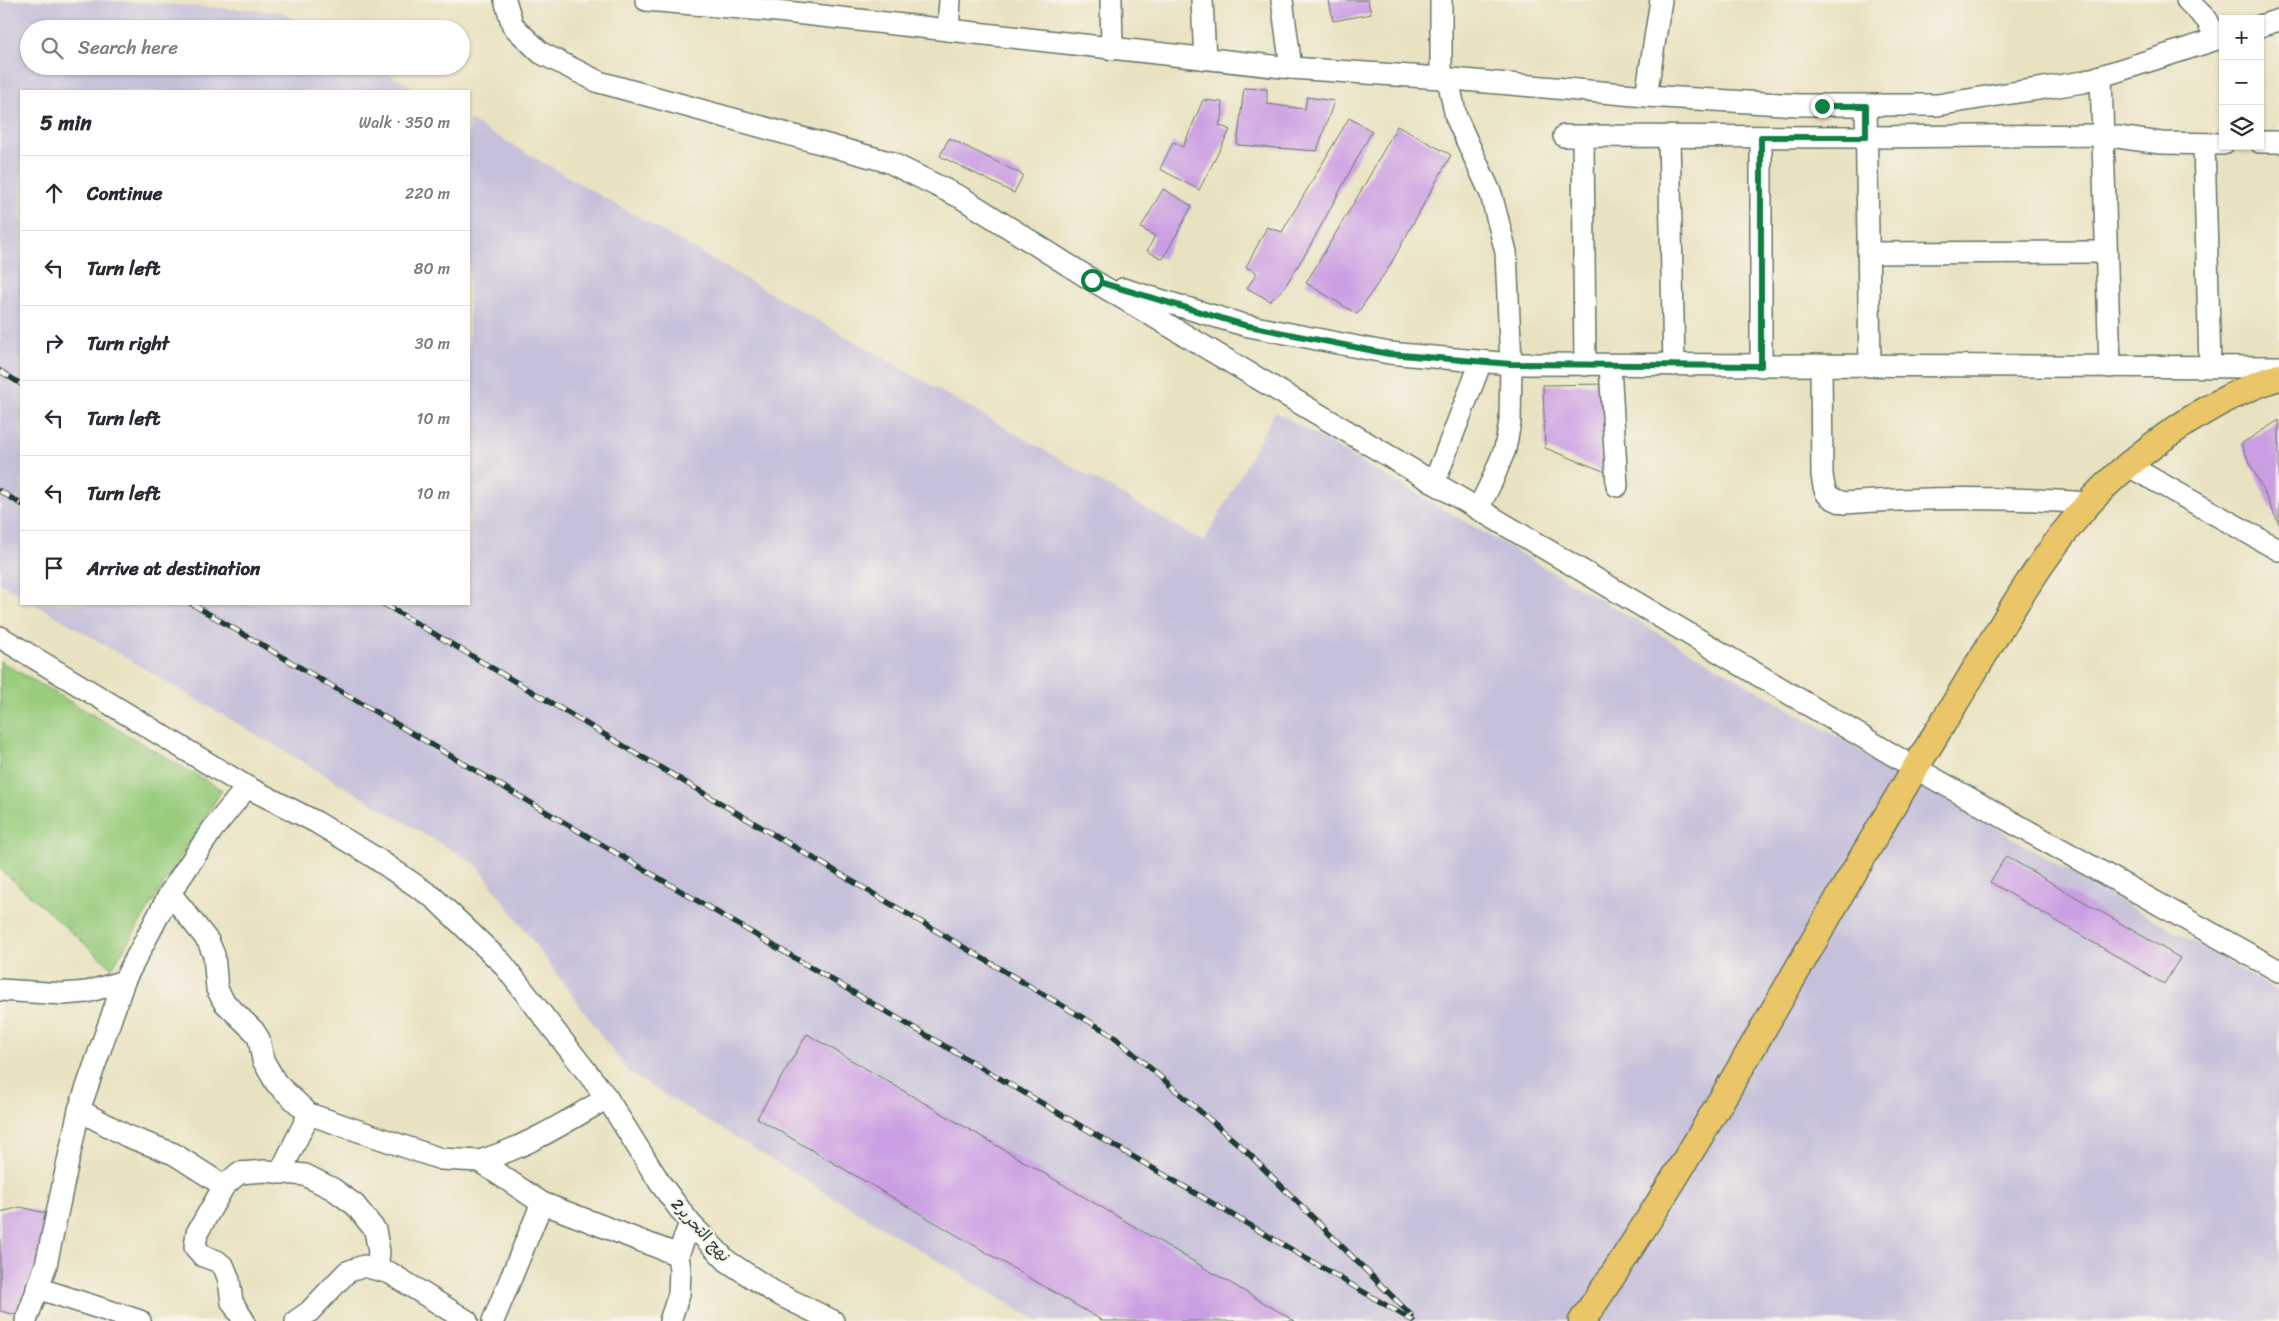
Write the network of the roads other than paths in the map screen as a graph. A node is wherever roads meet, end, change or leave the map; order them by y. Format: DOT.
graph roads {
  1 [pos="505,0"];
  2 [pos="646,0"];
  3 [pos="950,0"];
  4 [pos="1111,0"];
  5 [pos="1202,0"];
  6 [pos="1282,0"];
  7 [pos="1441,0"];
  8 [pos="1661,0"];
  9 [pos="2187,0"];
  10 [pos="692,2"];
  11 [pos="753,4"];
  12 [pos="2279,20"];
  13 [pos="2264,25"];
  14 [pos="948,30"];
  15 [pos="2219,37"];
  16 [pos="2219,38"];
  17 [pos="1112,48"];
  18 [pos="1205,59"];
  19 [pos="1291,68"];
  20 [pos="2101,76"];
  21 [pos="1444,79"];
  22 [pos="1646,96"];
  23 [pos="1866,106"];
  24 [pos="2103,135"];
  25 [pos="1669,137"];
  26 [pos="1761,137"];
  27 [pos="1866,137"];
  28 [pos="2264,142"];
  29 [pos="2279,142"];
  30 [pos="2214,144"];
  31 [pos="2106,252"];
  32 [pos="1868,253"];
  33 [pos="1092,280"];
  34 [pos="1481,362"];
  35 [pos="1511,364"];
  36 [pos="1585,364"];
  37 [pos="1610,365"];
  38 [pos="1674,365"];
  39 [pos="1761,366"];
  40 [pos="1821,366"];
  41 [pos="1870,366"];
  42 [pos="2110,367"];
  43 [pos="2210,367"];
  44 [pos="2279,368"];
  45 [pos="2279,377"];
  46 [pos="2129,466"];
  47 [pos="1434,483"];
  48 [pos="1617,486"];
  49 [pos="2089,503"];
  50 [pos="1478,509"];
  51 [pos="2279,550"];
  52 [pos="0,637"];
  53 [pos="1915,768"];
  54 [pos="247,787"];
  55 [pos="170,893"];
  56 [pos="2279,971"];
  57 [pos="124,981"];
  58 [pos="0,990"];
  59 [pos="607,1098"];
  60 [pos="78,1110"];
  61 [pos="309,1114"];
  62 [pos="479,1161"];
  63 [pos="280,1173"];
  64 [pos="224,1186"];
  65 [pos="542,1203"];
  66 [pos="690,1223"];
  67 [pos="678,1254"];
  68 [pos="376,1268"];
  69 [pos="38,1288"];
  70 [pos="26,1321"];
  71 [pos="140,1321"];
  72 [pos="244,1321"];
  73 [pos="296,1321"];
  74 [pos="468,1321"];
  75 [pos="492,1321"];
  76 [pos="670,1321"];
  77 [pos="833,1321"];
  78 [pos="1582,1321"];
  1 -- 33 [label="street"];
  2 -- 10 [label="street"];
  3 -- 14 [label="street"];
  4 -- 17 [label="street"];
  5 -- 18 [label="street"];
  6 -- 19 [label="street"];
  7 -- 21 [label="street"];
  8 -- 22 [label="street"];
  9 -- 15 [label="street"];
  10 -- 11 [label="street"];
  11 -- 14 [label="street"];
  12 -- 13 [label="street"];
  14 -- 17 [label="street"];
  16 -- 20 [label="street"];
  17 -- 18 [label="street"];
  18 -- 19 [label="street"];
  19 -- 21 [label="street"];
  20 -- 23 [label="street"];
  20 -- 24 [label="street"];
  21 -- 22 [label="street"];
  21 -- 35 [label="street"];
  22 -- 23 [label="street"];
  23 -- 27 [label="street"];
  24 -- 27 [label="street"];
  24 -- 30 [label="street"];
  24 -- 31 [label="street"];
  25 -- 26 [label="street"];
  25 -- 36 [label="street"];
  25 -- 38 [label="street"];
  26 -- 27 [label="street"];
  26 -- 39 [label="street"];
  27 -- 32 [label="street"];
  28 -- 29 [label="street"];
  30 -- 43 [label="street"];
  31 -- 32 [label="street"];
  31 -- 42 [label="street"];
  32 -- 41 [label="street"];
  33 -- 34 [label="street"];
  33 -- 47 [label="street"];
  34 -- 35 [label="street"];
  34 -- 47 [label="street"];
  35 -- 36 [label="street"];
  35 -- 50 [label="street"];
  36 -- 37 [label="street"];
  37 -- 38 [label="street"];
  37 -- 48 [label="street"];
  38 -- 39 [label="street"];
  39 -- 40 [label="street"];
  40 -- 41 [label="street"];
  40 -- 49 [label="street"];
  41 -- 42 [label="street"];
  42 -- 43 [label="street"];
  43 -- 44 [label="street"];
  45 -- 46 [label="main road"];
  46 -- 49 [label="main road"];
  46 -- 51 [label="street"];
  47 -- 50 [label="street"];
  49 -- 53 [label="main road"];
  50 -- 53 [label="street"];
  52 -- 54 [label="street, نهج التحرير2"];
  53 -- 56 [label="street"];
  53 -- 78 [label="main road"];
  54 -- 55 [label="street"];
  54 -- 59 [label="street, نهج التحرير2"];
  55 -- 57 [label="street"];
  55 -- 61 [label="street"];
  57 -- 58 [label="street"];
  57 -- 60 [label="street"];
  59 -- 62 [label="street"];
  59 -- 66 [label="street, نهج التحرير2"];
  60 -- 64 [label="street"];
  60 -- 69 [label="street"];
  61 -- 62 [label="street"];
  61 -- 63 [label="street"];
  62 -- 65 [label="street"];
  63 -- 64 [label="street"];
  63 -- 68 [label="street"];
  64 -- 72 [label="street"];
  65 -- 67 [label="street"];
  65 -- 75 [label="street"];
  66 -- 67 [label="street"];
  66 -- 77 [label="street, نهج التحرير2"];
  67 -- 76 [label="street"];
  68 -- 73 [label="street"];
  68 -- 74 [label="street"];
  69 -- 70 [label="street"];
  69 -- 71 [label="street"];
}
